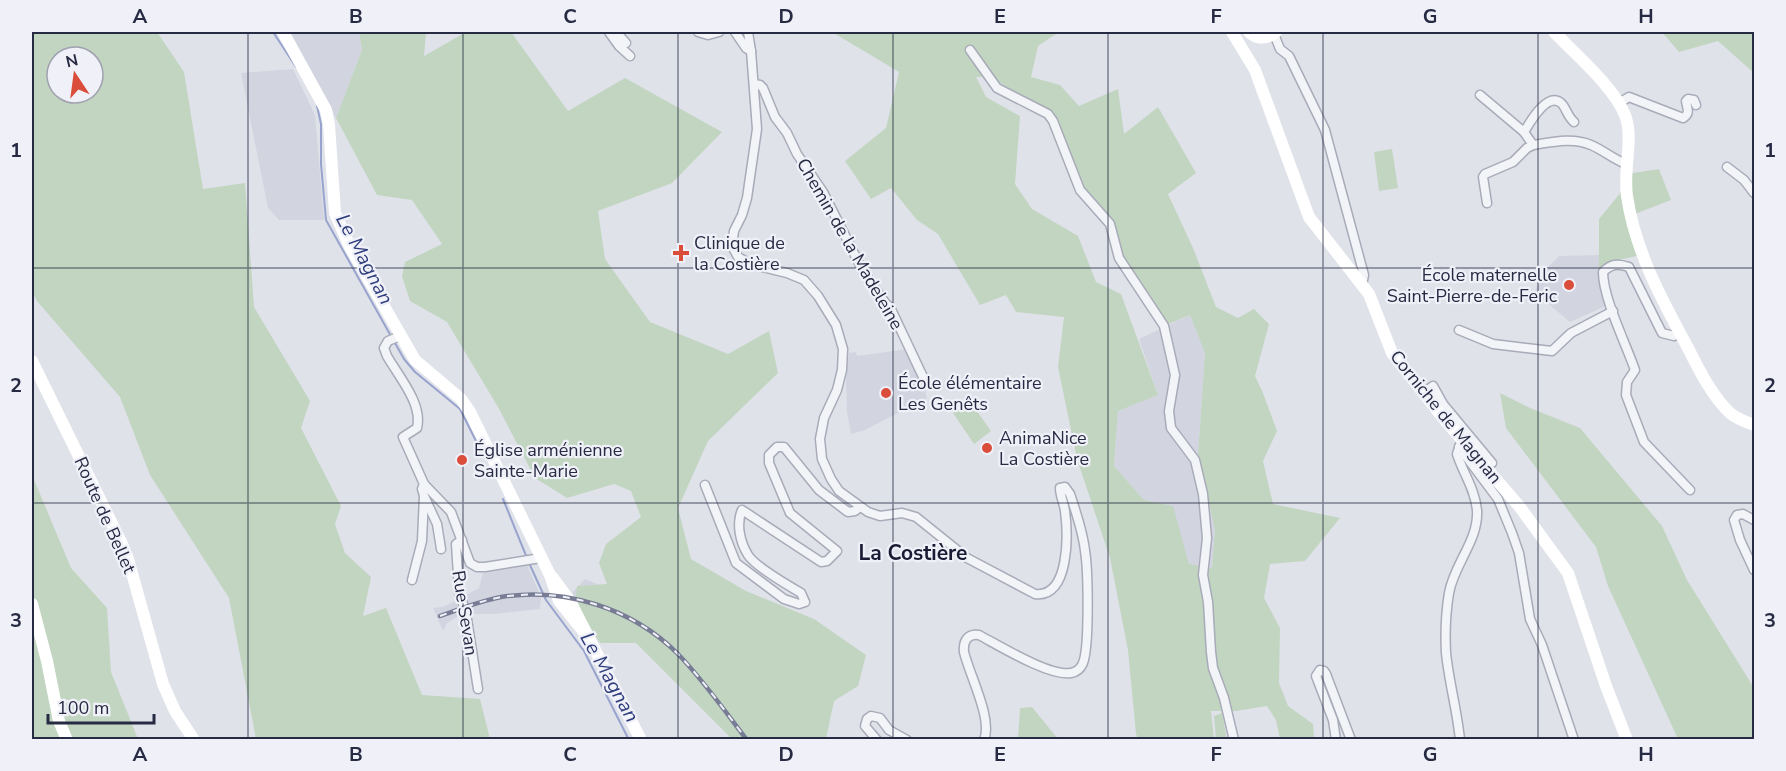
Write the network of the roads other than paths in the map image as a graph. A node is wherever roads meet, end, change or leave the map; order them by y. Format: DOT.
graph roads {
  1 [pos="283,32"];
  2 [pos="609,32"];
  3 [pos="616,32"];
  4 [pos="698,32"];
  5 [pos="719,32"];
  6 [pos="735,32"];
  7 [pos="748,32"];
  8 [pos="1232,32"];
  9 [pos="1250,32"];
  10 [pos="1554,32"];
  11 [pos="1275,33"];
  12 [pos="626,43"];
  13 [pos="970,50"];
  14 [pos="751,51"];
  15 [pos="630,56"];
  16 [pos="754,84"];
  17 [pos="1480,95"];
  18 [pos="1619,103"];
  19 [pos="1696,105"];
  20 [pos="1574,122"];
  21 [pos="1524,132"];
  22 [pos="1533,145"];
  23 [pos="1626,164"];
  24 [pos="1727,167"];
  25 [pos="1755,193"];
  26 [pos="1487,203"];
  27 [pos="1362,285"];
  28 [pos="1613,311"];
  29 [pos="1459,330"];
  30 [pos="1680,333"];
  31 [pos="394,338"];
  32 [pos="32,361"];
  33 [pos="924,380"];
  34 [pos="1423,393"];
  35 [pos="1755,425"];
  36 [pos="1461,444"];
  37 [pos="1492,463"];
  38 [pos="424,483"];
  39 [pos="705,485"];
  40 [pos="1690,490"];
  41 [pos="424,496"];
  42 [pos="860,507"];
  43 [pos="1755,520"];
  44 [pos="462,540"];
  45 [pos="441,549"];
  46 [pos="537,559"];
  47 [pos="1755,570"];
  48 [pos="412,580"];
  49 [pos="32,604"];
  50 [pos="478,689"];
  51 [pos="66,740"];
  52 [pos="194,740"];
  53 [pos="641,740"];
  54 [pos="876,740"];
  55 [pos="907,740"];
  56 [pos="984,740"];
  57 [pos="1234,740"];
  58 [pos="1336,740"];
  59 [pos="1351,740"];
  60 [pos="1460,740"];
  61 [pos="1574,740"];
  62 [pos="1627,740"];
  1 -- 31 [label="street"];
  2 -- 15 [label="street"];
  3 -- 12 [label="street"];
  4 -- 5 [label="street"];
  6 -- 14 [label="street"];
  7 -- 14 [label="street"];
  8 -- 27 [label="street, Corniche de Magnan"];
  9 -- 11 [label="street"];
  10 -- 18 [label="street"];
  11 -- 27 [label="street"];
  13 -- 57 [label="street"];
  14 -- 16 [label="street"];
  16 -- 33 [label="street, Chemin de la Madeleine"];
  16 -- 42 [label="street"];
  17 -- 21 [label="street"];
  18 -- 19 [label="street"];
  18 -- 23 [label="street"];
  20 -- 21 [label="street"];
  21 -- 22 [label="street"];
  22 -- 23 [label="street"];
  22 -- 26 [label="street"];
  23 -- 30 [label="street"];
  24 -- 25 [label="street"];
  27 -- 34 [label="street, Corniche de Magnan"];
  28 -- 29 [label="street"];
  28 -- 30 [label="street"];
  28 -- 40 [label="street"];
  30 -- 35 [label="street"];
  31 -- 38 [label="street"];
  31 -- 46 [label="street"];
  32 -- 52 [label="street, Route de Bellet"];
  34 -- 36 [label="street, Corniche de Magnan"];
  34 -- 37 [label="street"];
  36 -- 60 [label="street"];
  36 -- 61 [label="street"];
  36 -- 62 [label="street, Corniche de Magnan"];
  38 -- 41 [label="street"];
  38 -- 44 [label="street"];
  39 -- 42 [label="street"];
  41 -- 45 [label="street"];
  41 -- 48 [label="street"];
  42 -- 56 [label="street"];
  43 -- 47 [label="street"];
  44 -- 46 [label="street"];
  44 -- 50 [label="street, Rue Sevan"];
  46 -- 53 [label="street"];
  49 -- 51 [label="street"];
  54 -- 55 [label="street"];
  58 -- 59 [label="street"];
}
